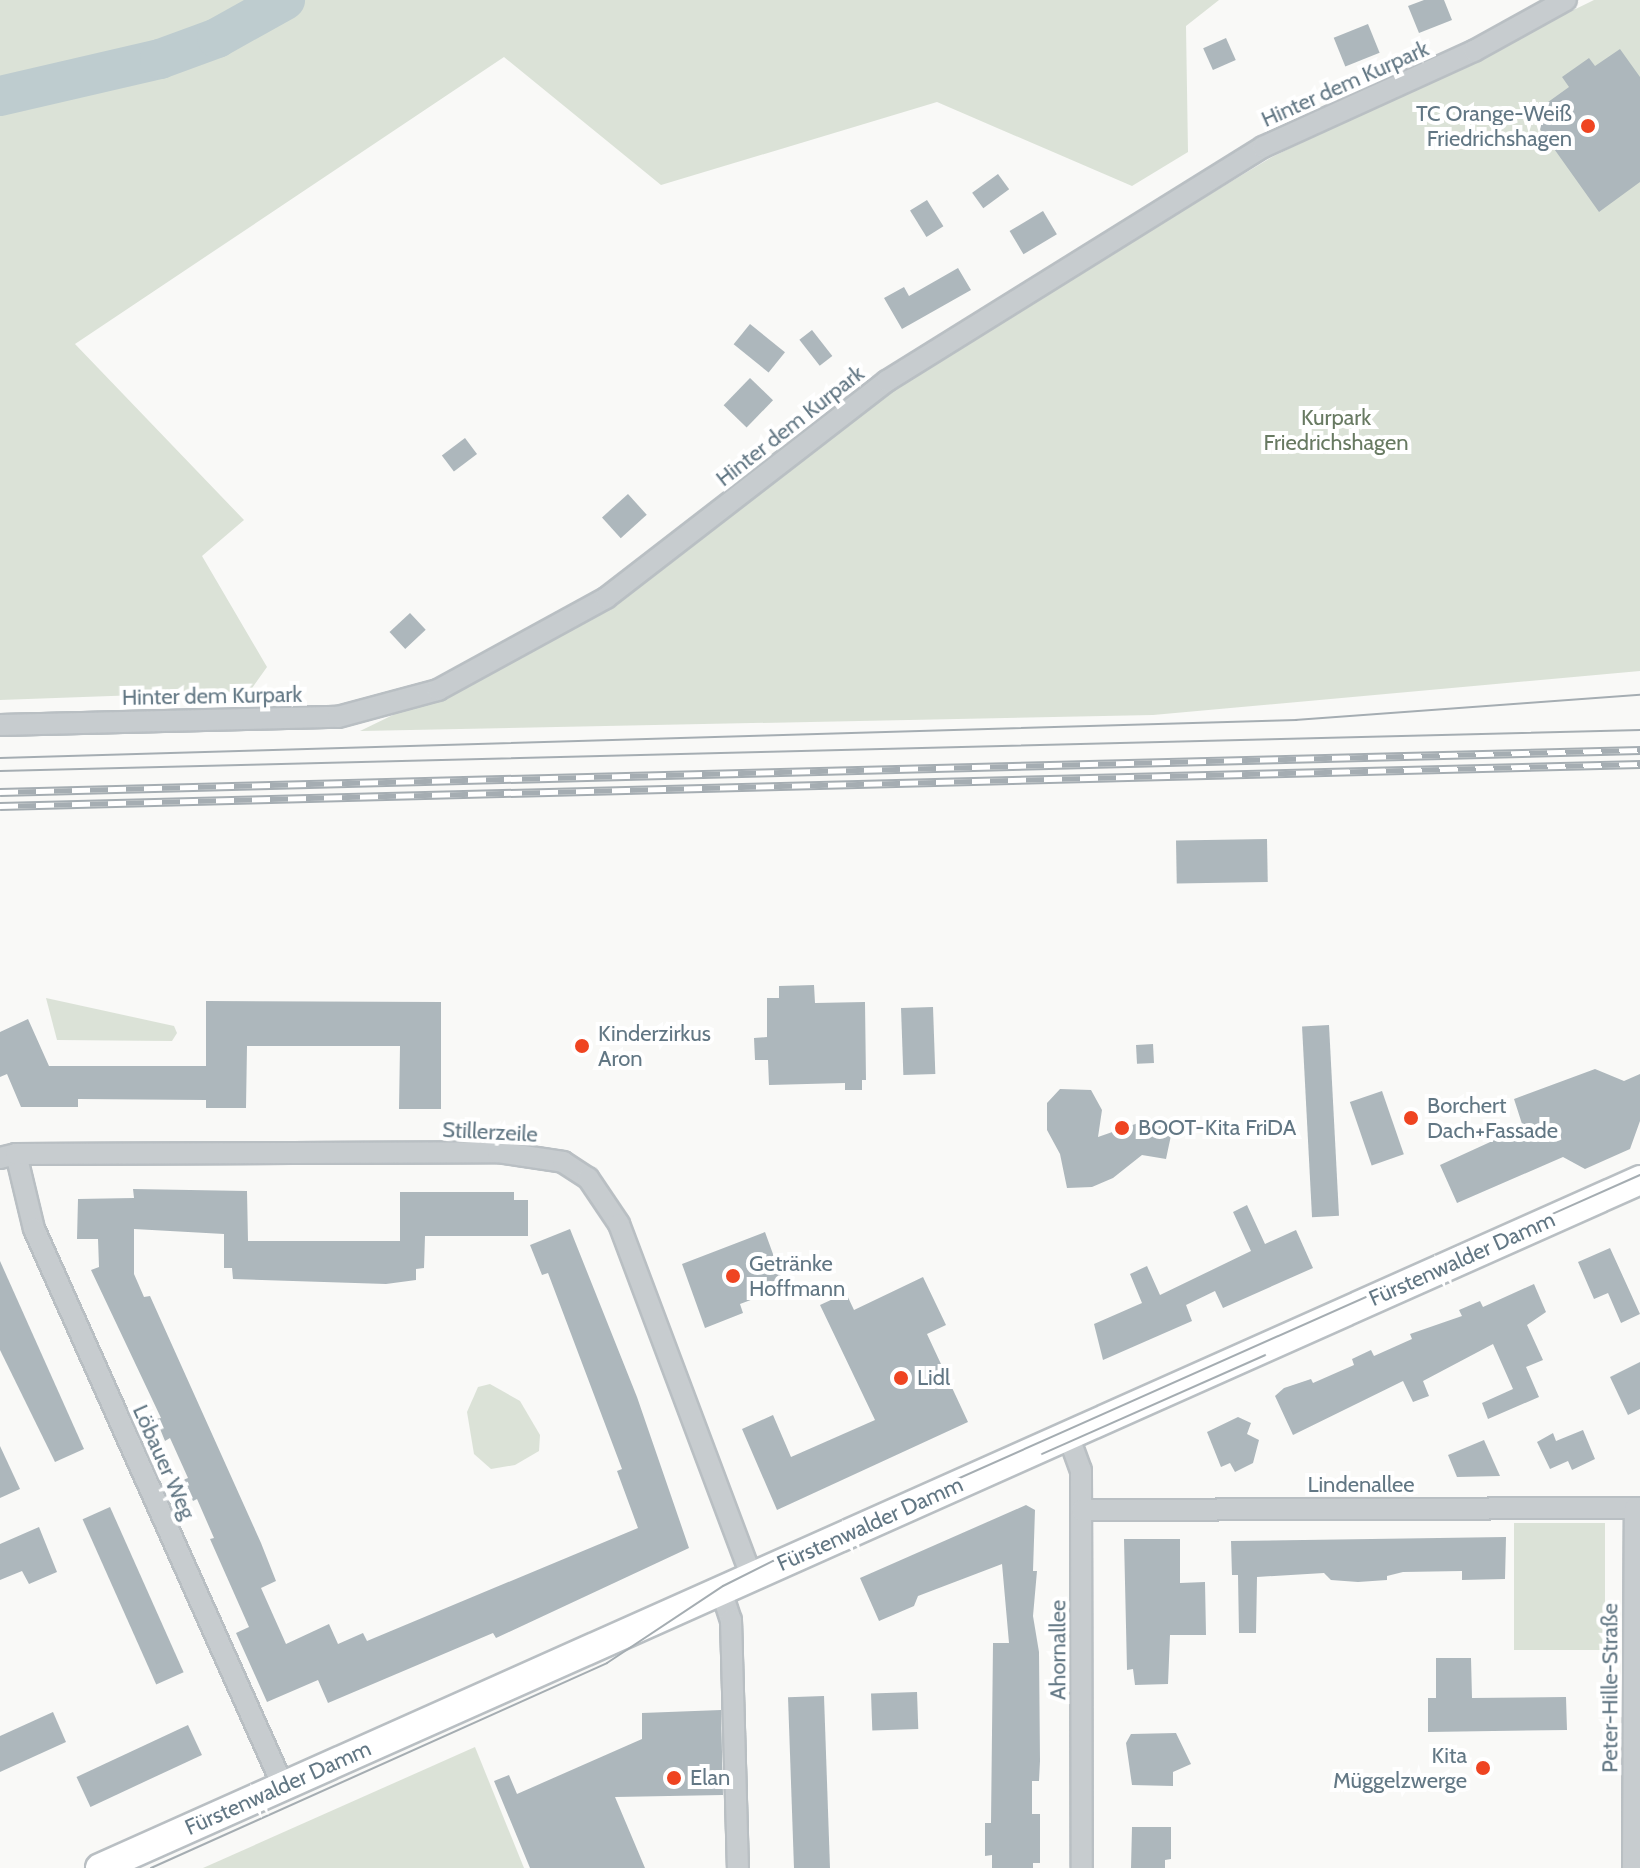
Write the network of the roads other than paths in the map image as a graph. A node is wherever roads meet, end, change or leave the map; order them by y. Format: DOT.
graph roads {
  1 [pos="1566,0"];
  2 [pos="0,725"];
  3 [pos="8,1156"];
  4 [pos="1640,1180"];
  5 [pos="1068,1435"];
  6 [pos="1638,1508"];
  7 [pos="1082,1510"];
  8 [pos="752,1577"];
  9 [pos="721,1590"];
  10 [pos="283,1786"];
  11 [pos="100,1868"];
  12 [pos="738,1868"];
  13 [pos="1082,1868"];
  14 [pos="1633,1868"];
  1 -- 2 [label="street, Hinter dem Kurpark"];
  3 -- 8 [label="street, Stillerzeile"];
  3 -- 10 [label="street, Löbauer Weg"];
  4 -- 5 [label="main road, Fürstenwalder Damm"];
  5 -- 7 [label="street, Ahornallee"];
  5 -- 8 [label="main road, Fürstenwalder Damm"];
  6 -- 7 [label="street, Lindenallee"];
  6 -- 14 [label="street, Peter-Hille-Straße"];
  7 -- 13 [label="street, Ahornallee"];
  8 -- 9 [label="main road, Fürstenwalder Damm"];
  9 -- 10 [label="main road, Fürstenwalder Damm"];
  9 -- 12 [label="street"];
  10 -- 11 [label="main road, Fürstenwalder Damm"];
}
